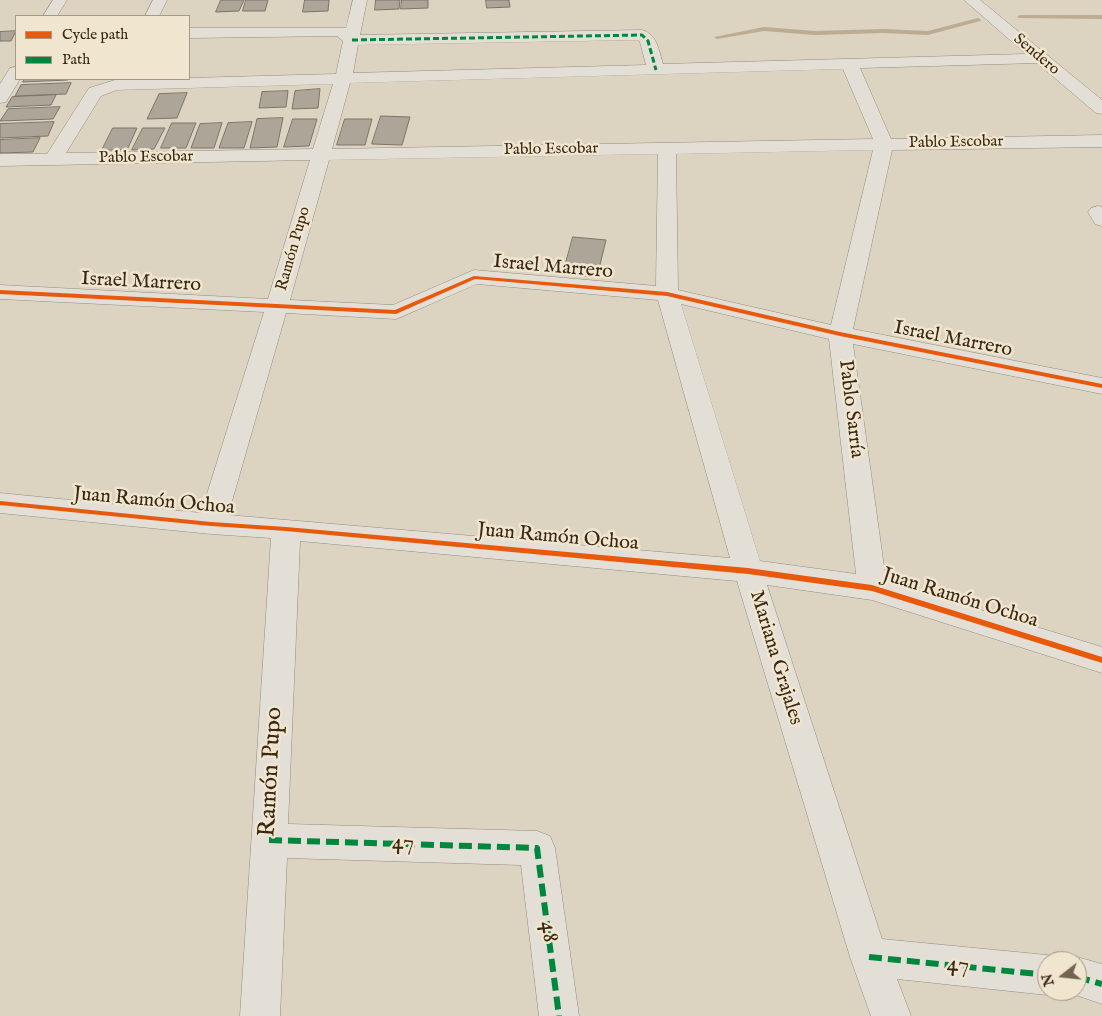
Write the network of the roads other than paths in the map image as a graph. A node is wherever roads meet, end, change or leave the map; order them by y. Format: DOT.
graph roads {
  1 [pos="60,0"];
  2 [pos="160,0"];
  3 [pos="360,0"];
  4 [pos="971,0"];
  5 [pos="51,15"];
  6 [pos="152,15"];
  7 [pos="190,33"];
  8 [pos="352,40"];
  9 [pos="1040,58"];
  10 [pos="849,63"];
  11 [pos="656,70"];
  12 [pos="9,78"];
  13 [pos="342,79"];
  14 [pos="117,82"];
  15 [pos="0,98"];
  16 [pos="1102,109"];
  17 [pos="1102,141"];
  18 [pos="884,144"];
  19 [pos="668,147"];
  20 [pos="320,154"];
  21 [pos="53,159"];
  22 [pos="0,160"];
  23 [pos="0,292"];
  24 [pos="667,294"];
  25 [pos="277,307"];
  26 [pos="840,334"];
  27 [pos="1102,386"];
  28 [pos="0,503"];
  29 [pos="211,524"];
  30 [pos="286,529"];
  31 [pos="748,571"];
  32 [pos="872,588"];
  33 [pos="1102,660"];
  34 [pos="269,840"];
  35 [pos="537,848"];
  36 [pos="869,958"];
  37 [pos="1037,973"];
  38 [pos="1087,980"];
  39 [pos="1102,984"];
  40 [pos="260,1016"];
  41 [pos="559,1016"];
  42 [pos="891,1016"];
  1 -- 5 [label="street"];
  2 -- 6 [label="street"];
  3 -- 8 [label="street, Ramón Pupo"];
  4 -- 9 [label="street, Sendero"];
  7 -- 8 [label="street"];
  8 -- 11 [label="street"];
  8 -- 13 [label="street, Ramón Pupo"];
  9 -- 10 [label="street"];
  9 -- 16 [label="street, Sendero"];
  10 -- 11 [label="street"];
  10 -- 18 [label="street"];
  11 -- 13 [label="street"];
  12 -- 15 [label="street"];
  13 -- 14 [label="street"];
  13 -- 20 [label="street, Ramón Pupo"];
  14 -- 21 [label="street"];
  17 -- 18 [label="street, Pablo Escobar"];
  18 -- 19 [label="street, Pablo Escobar"];
  18 -- 26 [label="street, Pablo Sarría"];
  19 -- 20 [label="street, Pablo Escobar"];
  19 -- 24 [label="street, Mariana Grajales"];
  20 -- 21 [label="street, Pablo Escobar"];
  20 -- 25 [label="street, Ramón Pupo"];
  21 -- 22 [label="street, Pablo Escobar"];
  23 -- 25 [label="street, Israel Marrero"];
  24 -- 25 [label="street, Israel Marrero"];
  24 -- 26 [label="street, Israel Marrero"];
  24 -- 31 [label="street, Mariana Grajales"];
  25 -- 29 [label="street, Ramón Pupo"];
  26 -- 27 [label="street, Israel Marrero"];
  26 -- 32 [label="street, Pablo Sarría"];
  28 -- 29 [label="street, Juan Ramón Ochoa"];
  29 -- 30 [label="street, Juan Ramón Ochoa"];
  30 -- 31 [label="street, Juan Ramón Ochoa"];
  30 -- 34 [label="street, Ramón Pupo"];
  31 -- 32 [label="street, Juan Ramón Ochoa"];
  31 -- 36 [label="street, Mariana Grajales"];
  32 -- 33 [label="street, Juan Ramón Ochoa"];
  34 -- 35 [label="street, 47"];
  34 -- 40 [label="street, Ramón Pupo"];
  35 -- 41 [label="street, 48"];
  36 -- 37 [label="street, 47"];
  36 -- 42 [label="street, Mariana Grajales"];
  38 -- 39 [label="street"];
}
